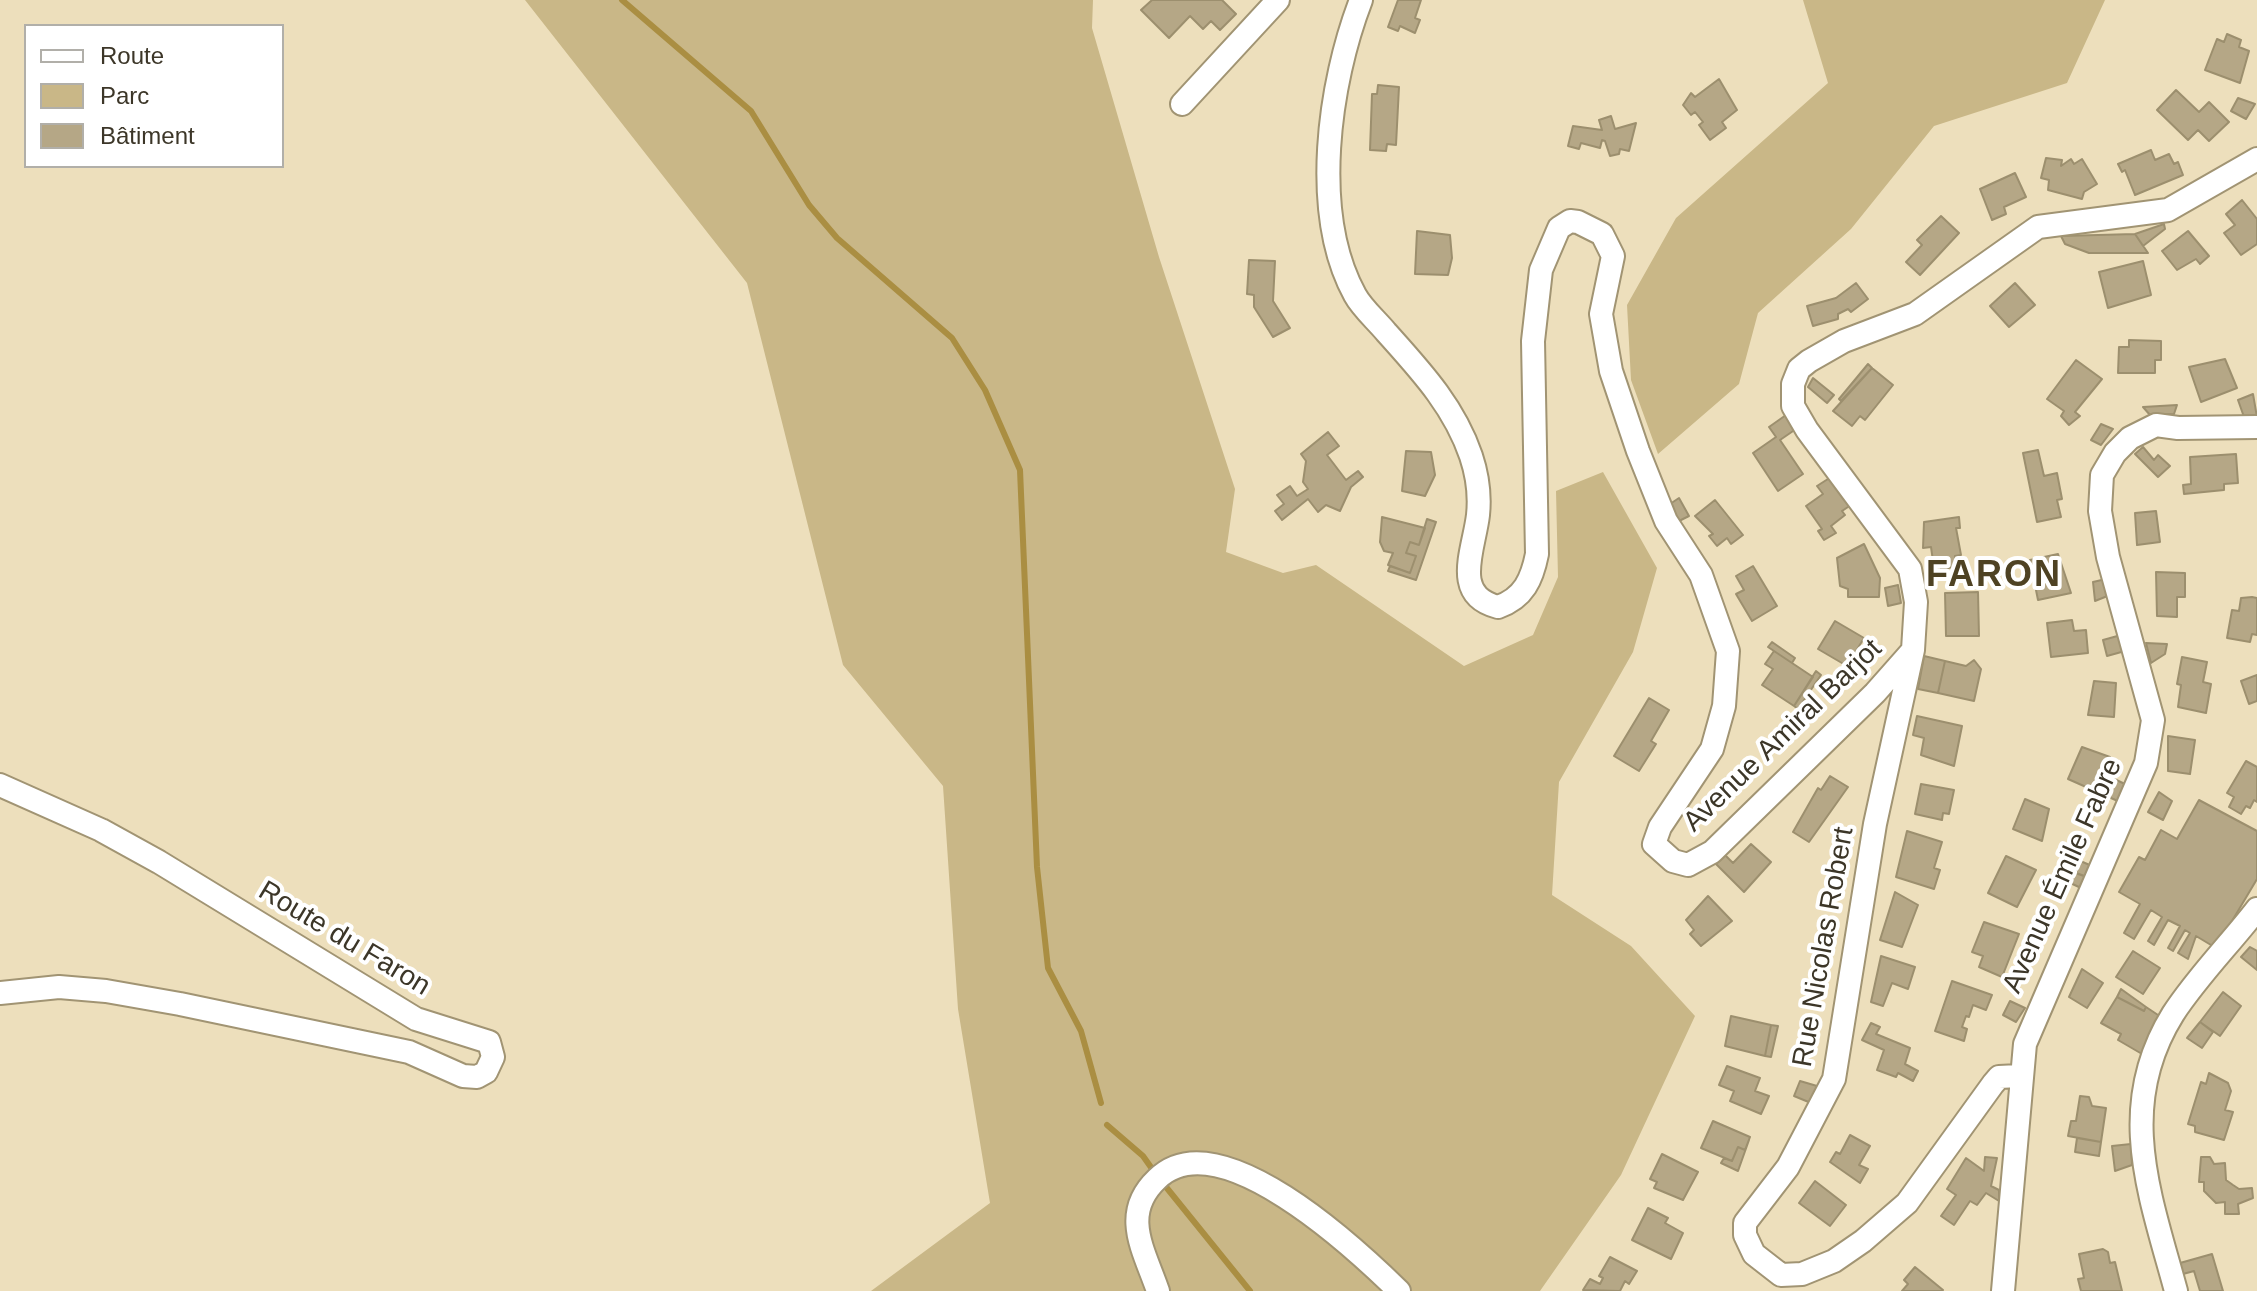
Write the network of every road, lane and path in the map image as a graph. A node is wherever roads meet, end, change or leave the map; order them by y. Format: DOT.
graph roads {
  1 [pos="1278,0"];
  2 [pos="1361,0"];
  3 [pos="1182,104"];
  4 [pos="2257,159"];
  5 [pos="2257,427"];
  6 [pos="1913,650"];
  7 [pos="0,785"];
  8 [pos="2257,909"];
  9 [pos="0,993"];
  10 [pos="2019,1076"];
  11 [pos="1158,1291"];
  12 [pos="1399,1291"];
  13 [pos="2003,1291"];
  14 [pos="2176,1291"];
  1 -- 3 [label="street"];
  2 -- 6 [label="street, Avenue Amiral Barjot"];
  4 -- 6 [label="street"];
  5 -- 10 [label="street, Avenue Émile Fabre"];
  6 -- 10 [label="street, Rue Nicolas Robert"];
  7 -- 9 [label="street, Route du Faron"];
  8 -- 14 [label="street"];
  10 -- 13 [label="street, Avenue Émile Fabre"];
  11 -- 12 [label="street"];
}
